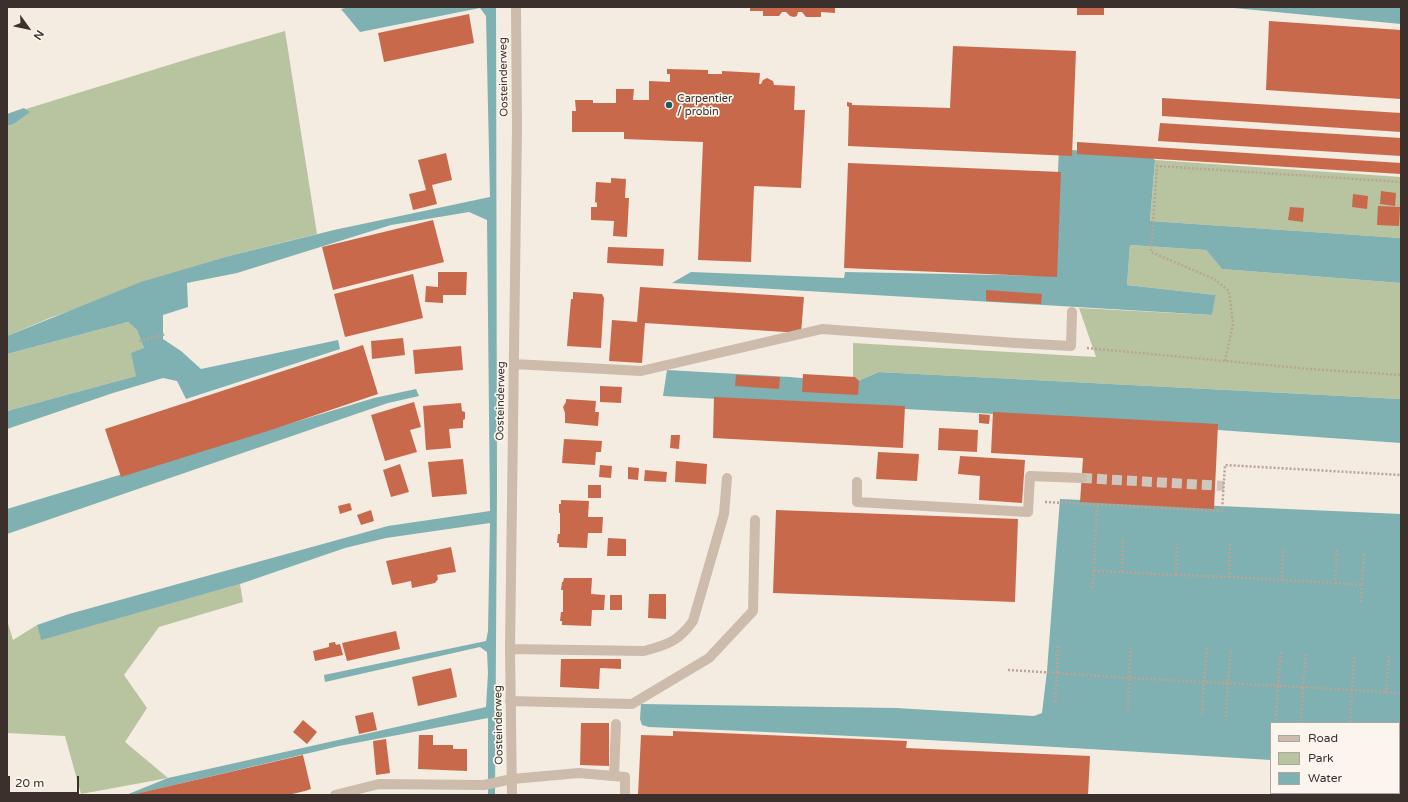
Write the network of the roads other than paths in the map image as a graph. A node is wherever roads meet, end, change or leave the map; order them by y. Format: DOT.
graph roads {
  1 [pos="516,7"];
  2 [pos="1072,312"];
  3 [pos="514,364"];
  4 [pos="727,478"];
  5 [pos="1082,478"];
  6 [pos="857,482"];
  7 [pos="755,520"];
  8 [pos="510,648"];
  9 [pos="510,700"];
  10 [pos="616,724"];
  11 [pos="614,776"];
  12 [pos="512,779"];
  13 [pos="335,795"];
  14 [pos="512,795"];
  15 [pos="625,795"];
  1 -- 3 [label="street, Oosteinderweg"];
  2 -- 3 [label="street"];
  3 -- 8 [label="street, Oosteinderweg"];
  4 -- 8 [label="street"];
  5 -- 6 [label="street"];
  7 -- 9 [label="street"];
  8 -- 9 [label="street, Oosteinderweg"];
  9 -- 12 [label="street, Oosteinderweg"];
  10 -- 11 [label="street"];
  11 -- 12 [label="street"];
  11 -- 15 [label="street"];
  12 -- 13 [label="street"];
  12 -- 14 [label="street, Oosteinderweg"];
}
